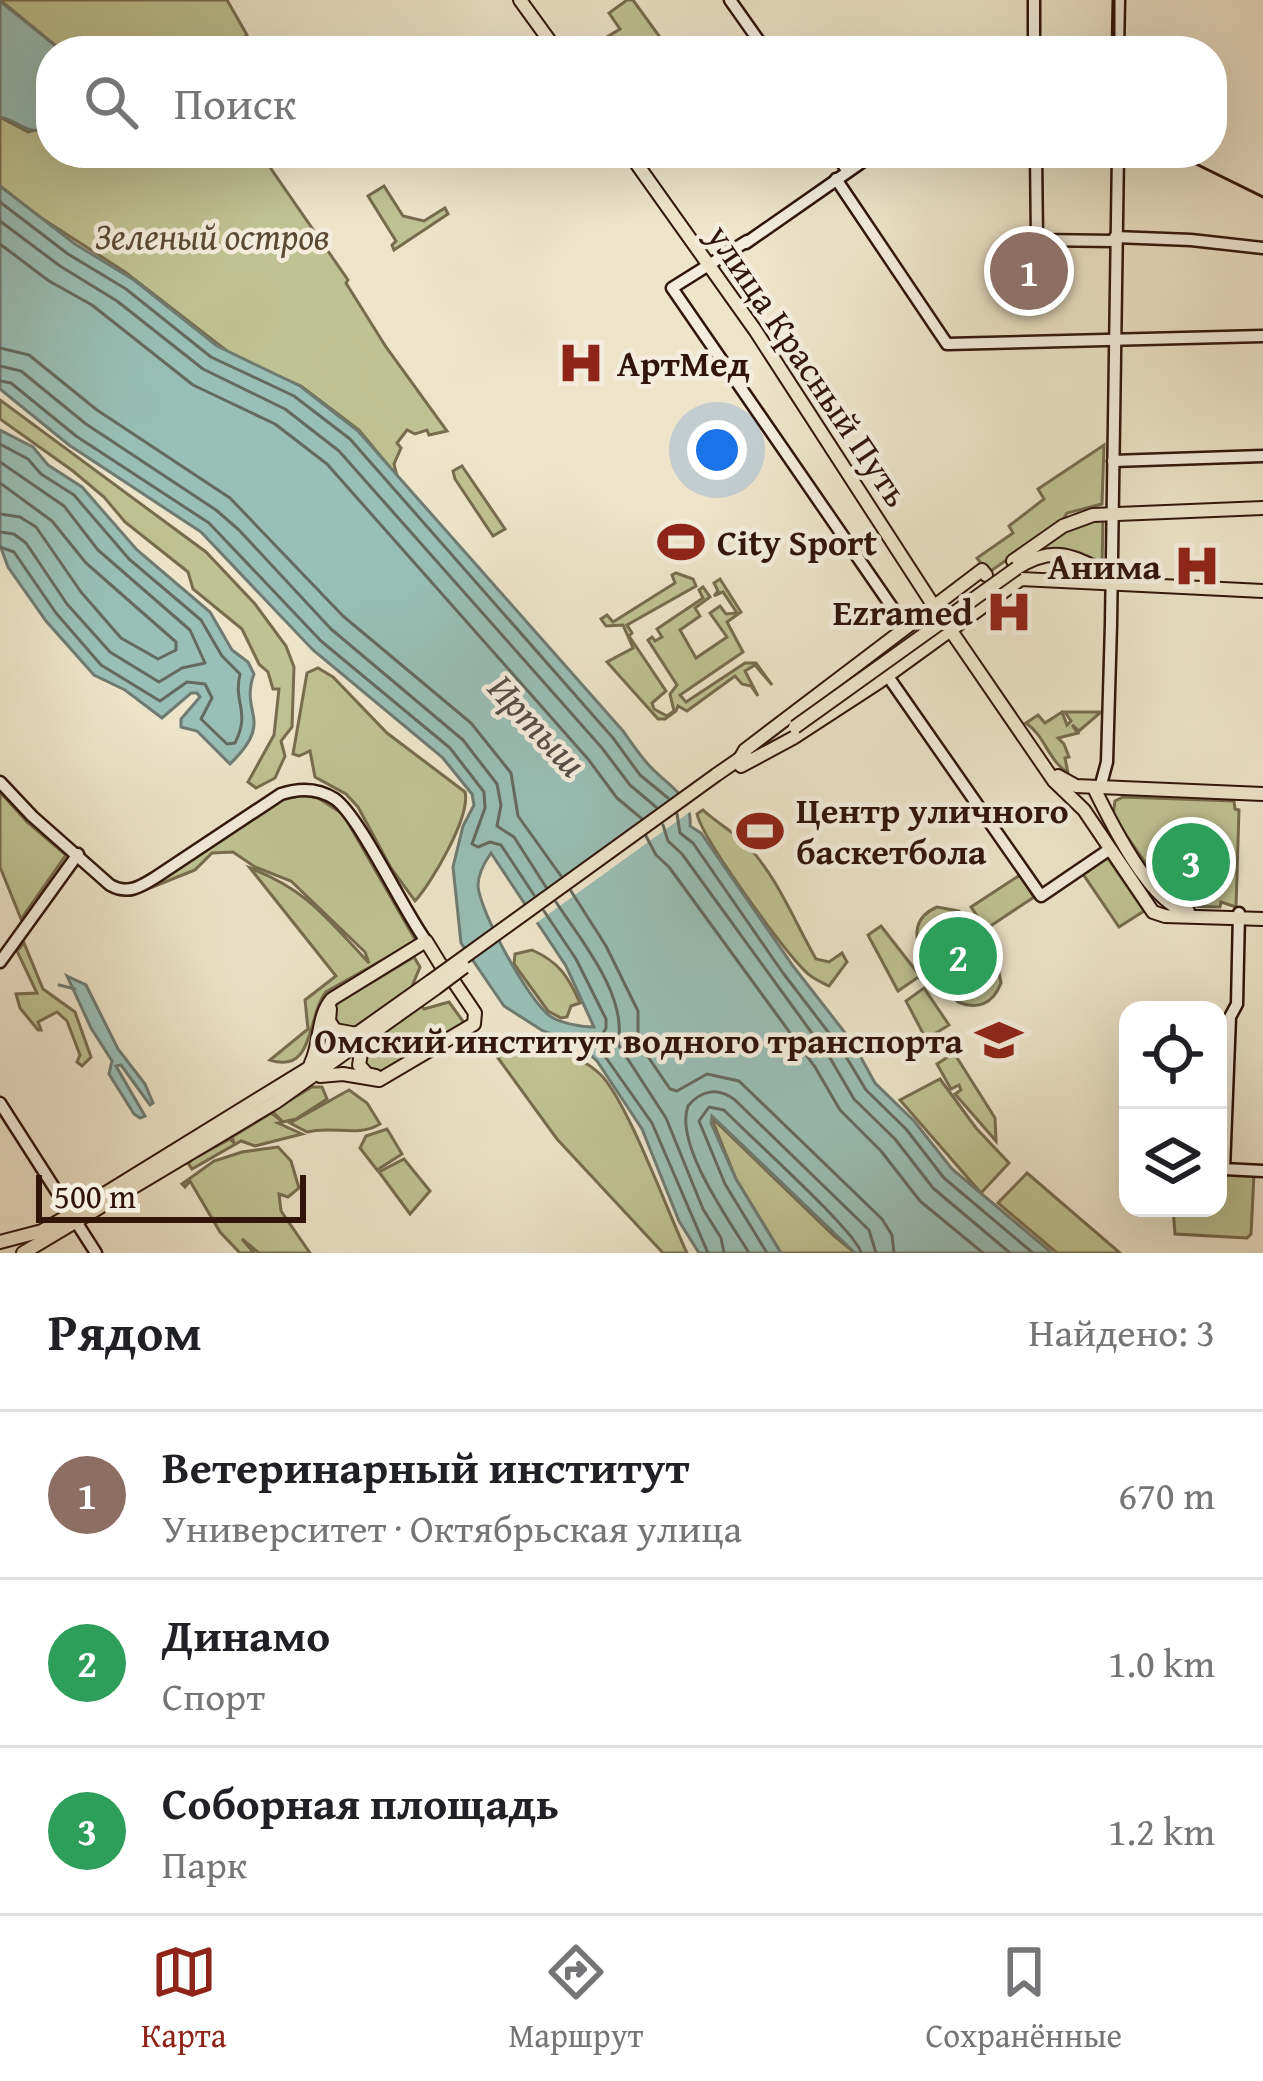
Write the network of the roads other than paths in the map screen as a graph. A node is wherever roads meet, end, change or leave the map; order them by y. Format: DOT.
graph roads {
  1 [pos="524,0"];
  2 [pos="730,0"];
  3 [pos="1034,0"];
  4 [pos="1115,0"];
  5 [pos="549,36"];
  6 [pos="755,36"];
  7 [pos="1034,36"];
  8 [pos="1115,36"];
  9 [pos="643,168"];
  10 [pos="851,168"];
  11 [pos="1036,168"];
  12 [pos="1115,168"];
  13 [pos="848,170"];
  14 [pos="836,179"];
  15 [pos="1115,239"];
  16 [pos="1263,248"];
  17 [pos="711,265"];
  18 [pos="1263,336"];
  19 [pos="1114,338"];
  20 [pos="1263,456"];
  21 [pos="1113,461"];
  22 [pos="1263,508"];
  23 [pos="1113,512"];
  24 [pos="1015,565"];
  25 [pos="984,572"];
  26 [pos="1112,579"];
  27 [pos="1263,591"];
  28 [pos="938,607"];
  29 [pos="905,626"];
  30 [pos="951,626"];
  31 [pos="887,675"];
  32 [pos="741,762"];
  33 [pos="1107,762"];
  34 [pos="0,782"];
  35 [pos="1095,791"];
  36 [pos="1120,792"];
  37 [pos="1263,796"];
  38 [pos="1077,803"];
  39 [pos="1120,835"];
  40 [pos="1110,849"];
  41 [pos="78,854"];
  42 [pos="1143,870"];
  43 [pos="1130,879"];
  44 [pos="1239,916"];
  45 [pos="1263,916"];
  46 [pos="427,943"];
  47 [pos="0,962"];
  48 [pos="452,985"];
  49 [pos="360,1037"];
  50 [pos="310,1073"];
  51 [pos="0,1103"];
  52 [pos="1263,1171"];
  53 [pos="74,1218"];
  54 [pos="0,1242"];
  55 [pos="23,1253"];
  56 [pos="96,1253"];
  1 -- 5 [label="main road"];
  2 -- 6 [label="street"];
  3 -- 7 [label="street"];
  4 -- 8 [label="street"];
  9 -- 17 [label="main road, улица Красный Путь"];
  10 -- 13 [label="street"];
  11 -- 15 [label="street"];
  12 -- 15 [label="street"];
  13 -- 14 [label="street"];
  14 -- 17 [label="street"];
  14 -- 19 [label="street"];
  15 -- 16 [label="street"];
  15 -- 19 [label="street"];
  17 -- 28 [label="main road, улица Красный Путь"];
  17 -- 29 [label="street"];
  18 -- 19 [label="street"];
  19 -- 21 [label="street"];
  20 -- 21 [label="street"];
  21 -- 23 [label="street"];
  22 -- 23 [label="main road"];
  23 -- 24 [label="main road"];
  23 -- 26 [label="street"];
  24 -- 26 [label="main road"];
  24 -- 32 [label="main road, bridge"];
  25 -- 28 [label="main road"];
  26 -- 27 [label="main road"];
  26 -- 30 [label="main road"];
  26 -- 33 [label="street"];
  28 -- 29 [label="main road"];
  29 -- 32 [label="main road"];
  30 -- 31 [label="main road"];
  30 -- 35 [label="main road"];
  30 -- 38 [label="main road"];
  31 -- 32 [label="main road"];
  31 -- 40 [label="street"];
  32 -- 49 [label="main road, bridge"];
  33 -- 35 [label="street"];
  33 -- 36 [label="street"];
  34 -- 41 [label="street"];
  35 -- 36 [label="main road"];
  35 -- 38 [label="main road"];
  35 -- 39 [label="main road"];
  36 -- 37 [label="main road"];
  36 -- 39 [label="main road"];
  38 -- 40 [label="main road"];
  39 -- 40 [label="main road"];
  39 -- 42 [label="main road"];
  40 -- 43 [label="main road"];
  41 -- 46 [label="street"];
  41 -- 47 [label="street"];
  42 -- 43 [label="main road"];
  42 -- 44 [label="main road"];
  43 -- 44 [label="main road"];
  44 -- 45 [label="main road"];
  44 -- 52 [label="street"];
  46 -- 49 [label="main road"];
  46 -- 50 [label="main road"];
  46 -- 50 [label="main road"];
  48 -- 49 [label="main road"];
  49 -- 50 [label="main road"];
  50 -- 53 [label="main road"];
  51 -- 53 [label="street"];
  53 -- 54 [label="main road"];
  53 -- 55 [label="main road"];
  53 -- 56 [label="street"];
}
